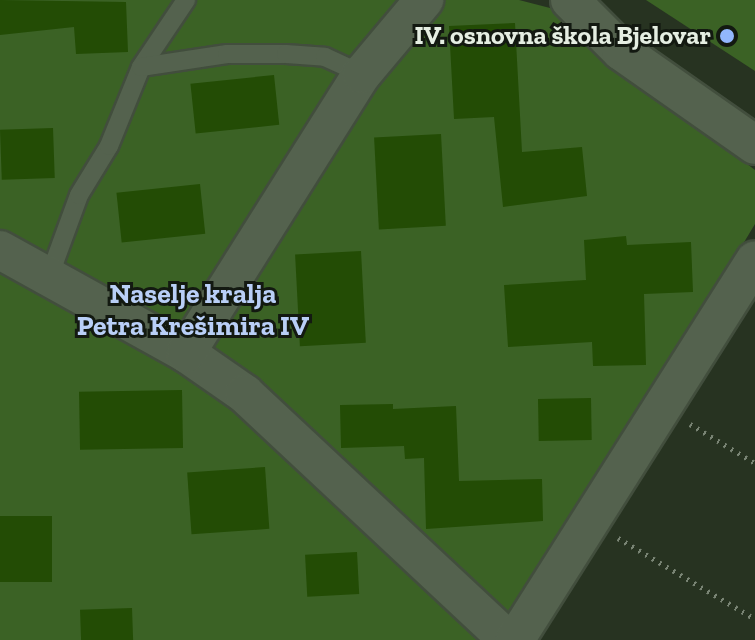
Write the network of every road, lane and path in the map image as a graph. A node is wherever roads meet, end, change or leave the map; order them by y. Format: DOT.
graph roads {
  1 [pos="186,0"];
  2 [pos="424,0"];
  3 [pos="570,0"];
  4 [pos="141,67"];
  5 [pos="362,74"];
  6 [pos="755,145"];
  7 [pos="0,250"];
  8 [pos="755,261"];
  9 [pos="49,277"];
  10 [pos="186,353"];
  11 [pos="662,407"];
  12 [pos="755,463"];
  13 [pos="590,522"];
  14 [pos="755,619"];
  15 [pos="508,640"];
  16 [pos="515,640"];
  1 -- 4 [label="lane"];
  2 -- 5 [label="street"];
  3 -- 6 [label="street"];
  4 -- 5 [label="lane"];
  4 -- 9 [label="lane"];
  5 -- 10 [label="street"];
  7 -- 9 [label="street"];
  8 -- 11 [label="street"];
  9 -- 10 [label="street"];
  10 -- 15 [label="street"];
  11 -- 12 [label="path"];
  11 -- 13 [label="street"];
  13 -- 14 [label="path"];
  13 -- 16 [label="street"];
}
